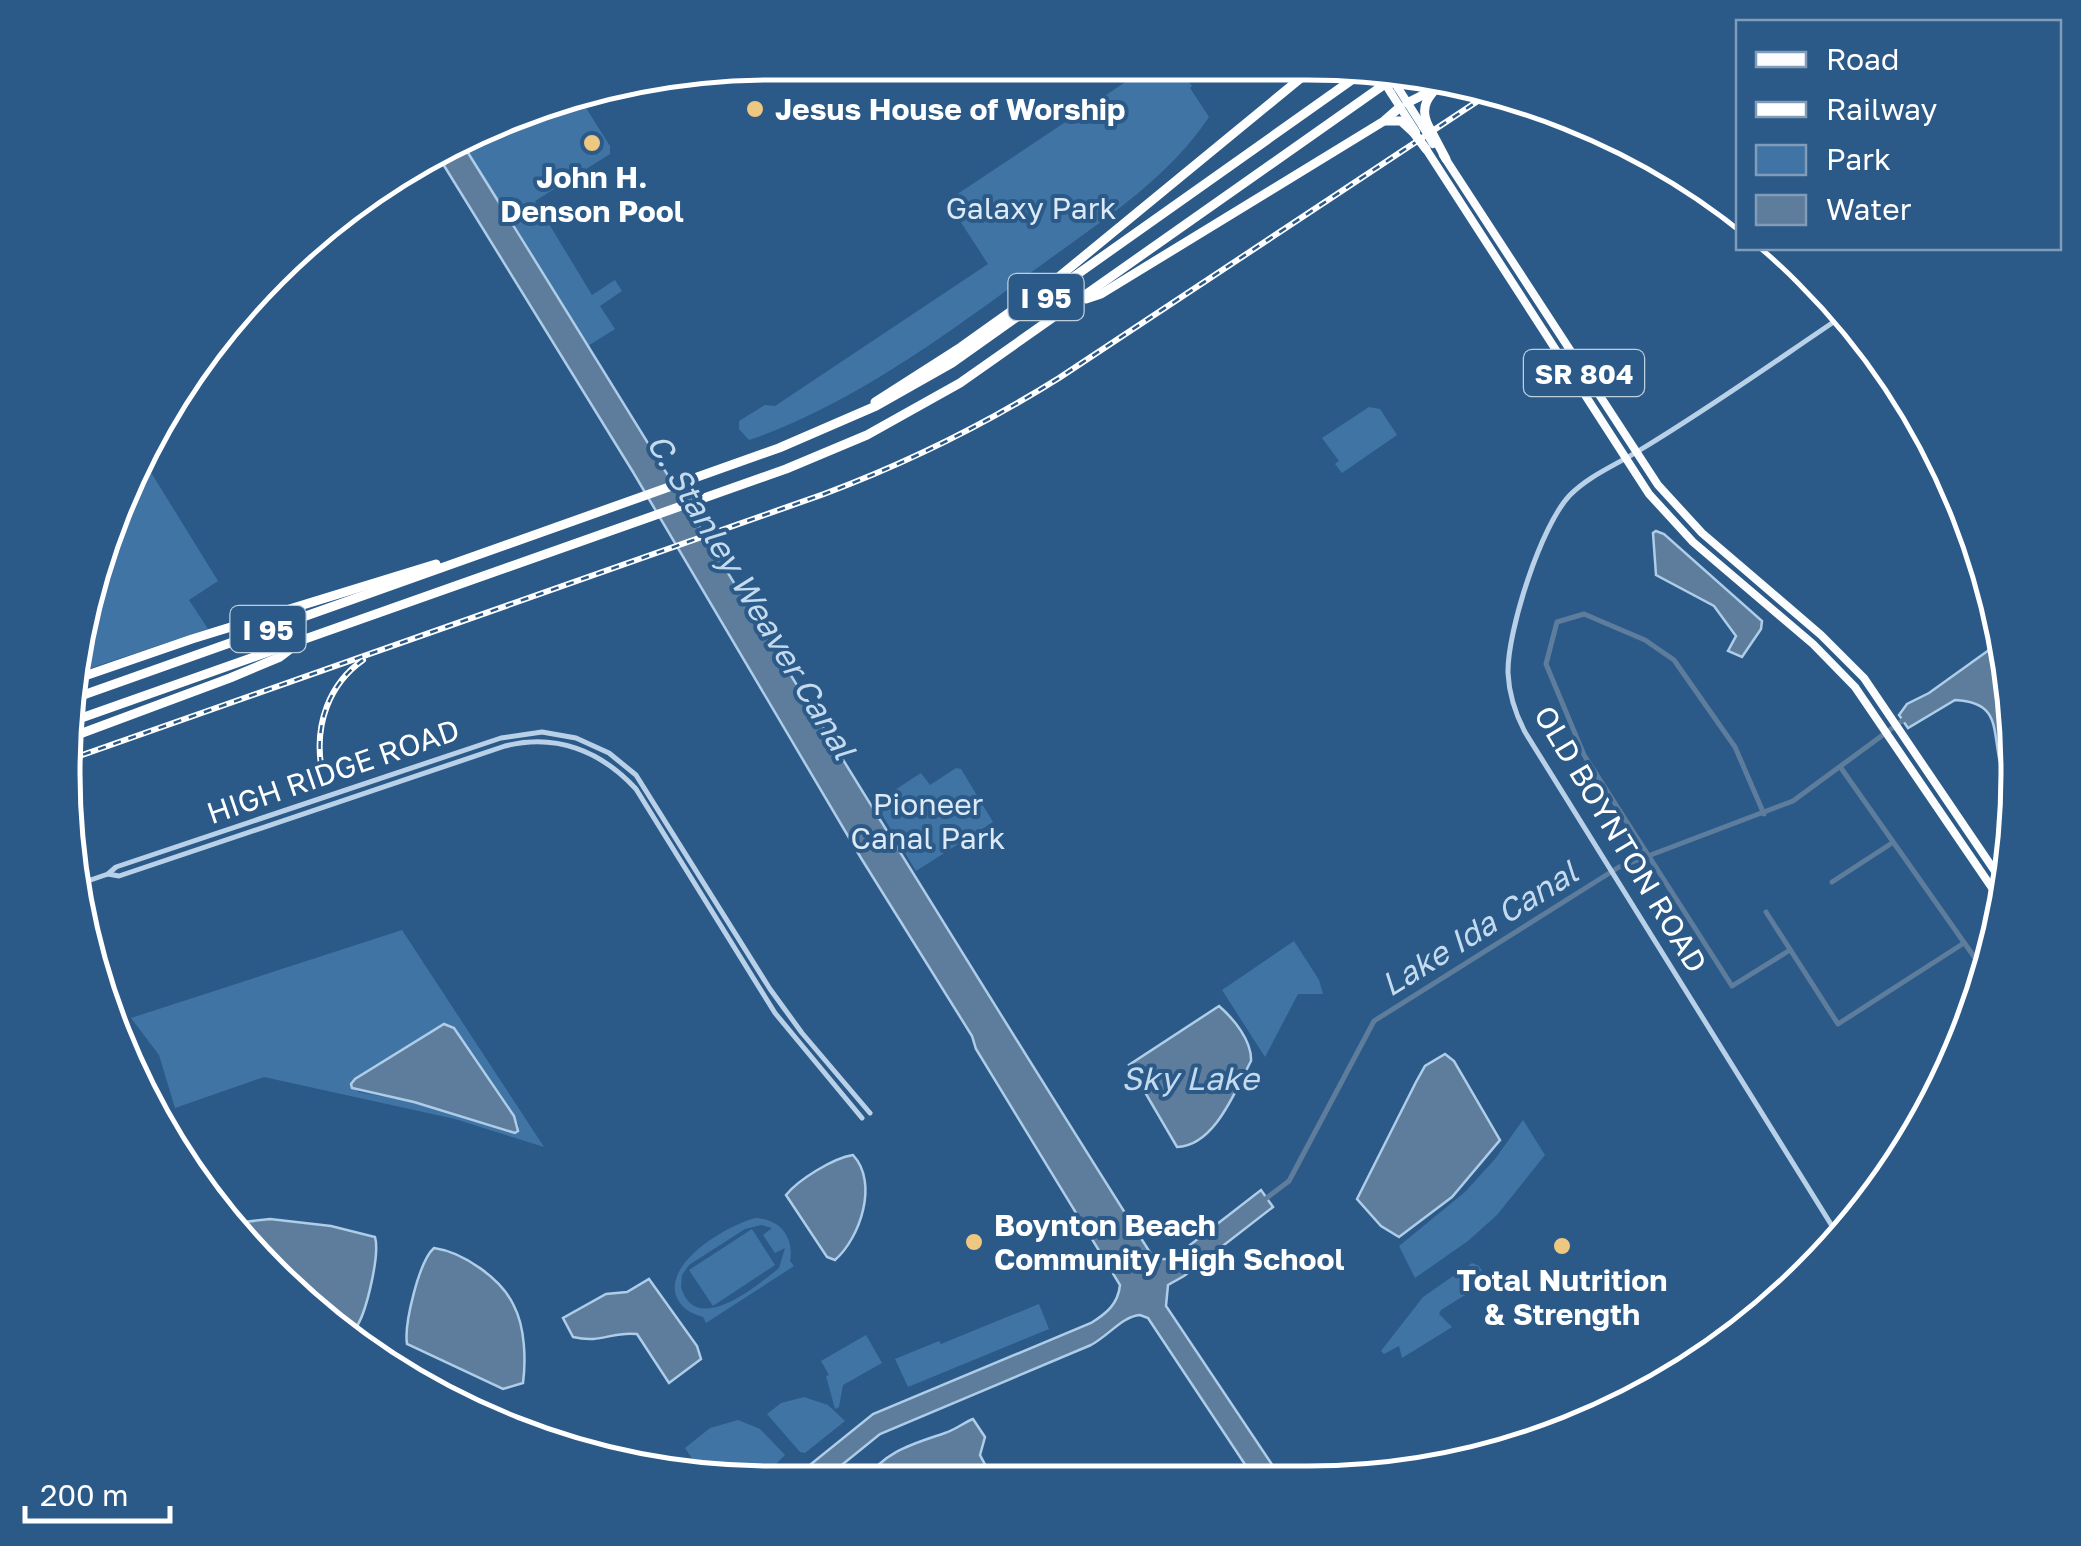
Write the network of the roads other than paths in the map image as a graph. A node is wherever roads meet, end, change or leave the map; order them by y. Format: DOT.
graph roads {
  1 [pos="1299,80"];
  2 [pos="1352,81"];
  3 [pos="1384,84"];
  4 [pos="1388,85"];
  5 [pos="1392,85"];
  6 [pos="1394,91"];
  7 [pos="1430,91"];
  8 [pos="1434,92"];
  9 [pos="1404,105"];
  10 [pos="1384,121"];
  11 [pos="1420,129"];
  12 [pos="1426,149"];
  13 [pos="1446,160"];
  14 [pos="1078,300"];
  15 [pos="1538,322"];
  16 [pos="1834,322"];
  17 [pos="1582,369"];
  18 [pos="860,414"];
  19 [pos="1635,453"];
  20 [pos="1624,459"];
  21 [pos="464,560"];
  22 [pos="306,638"];
  23 [pos="87,675"];
  24 [pos="85,693"];
  25 [pos="82,718"];
  26 [pos="81,734"];
  27 [pos="1994,870"];
  28 [pos="108,874"];
  29 [pos="89,881"];
  30 [pos="1991,886"];
  31 [pos="870,1114"];
  32 [pos="862,1118"];
  33 [pos="1832,1226"];
  1 -- 18 [label="highway"];
  2 -- 18 [label="highway, I 95"];
  3 -- 14 [label="highway, I 95"];
  4 -- 6 [label="main road, bridge"];
  5 -- 6 [label="main road, bridge"];
  6 -- 9 [label="main road"];
  7 -- 9 [label="highway"];
  8 -- 11 [label="highway"];
  9 -- 10 [label="highway"];
  9 -- 11 [label="main road"];
  10 -- 11 [label="highway"];
  10 -- 14 [label="highway"];
  11 -- 12 [label="highway, bridge"];
  11 -- 13 [label="highway, bridge"];
  12 -- 15 [label="main road, SR 804"];
  13 -- 17 [label="main road, SR 804"];
  14 -- 22 [label="highway, I 95"];
  15 -- 17 [label="main road"];
  15 -- 20 [label="main road, SR 804"];
  16 -- 19 [label="street, OLD BOYNTON ROAD"];
  17 -- 19 [label="main road, SR 804"];
  18 -- 21 [label="highway, I 95"];
  19 -- 20 [label="street, OLD BOYNTON ROAD"];
  19 -- 27 [label="main road, SR 804"];
  20 -- 30 [label="main road, SR 804"];
  20 -- 33 [label="street, OLD BOYNTON ROAD"];
  21 -- 23 [label="highway"];
  21 -- 24 [label="highway, I 95"];
  22 -- 25 [label="highway, I 95"];
  22 -- 26 [label="highway"];
  28 -- 29 [label="street, HIGH RIDGE ROAD"];
  28 -- 31 [label="street, HIGH RIDGE ROAD"];
  28 -- 32 [label="street, HIGH RIDGE ROAD"];
}
